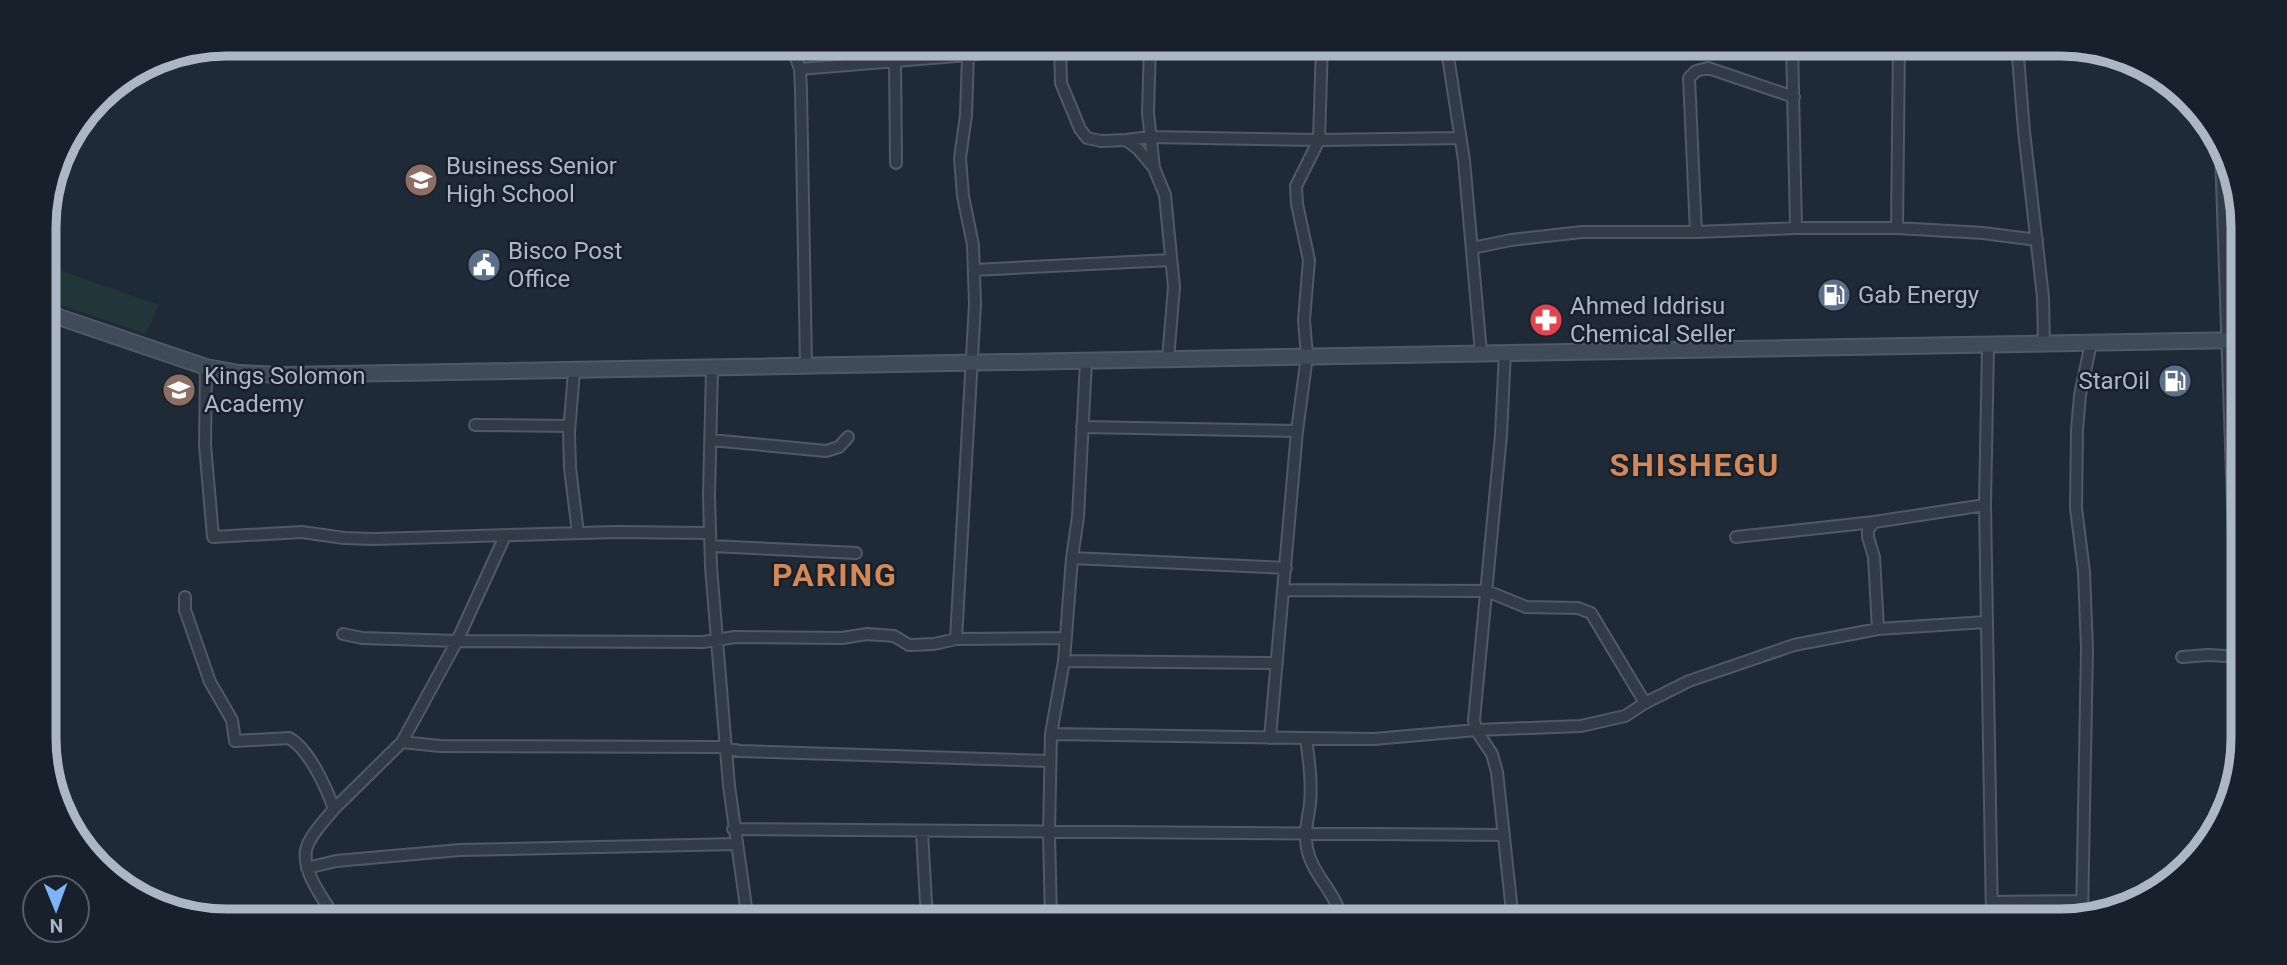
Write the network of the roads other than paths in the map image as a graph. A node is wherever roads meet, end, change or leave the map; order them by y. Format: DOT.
graph roads {
  1 [pos="795,56"];
  2 [pos="953,56"];
  3 [pos="968,56"];
  4 [pos="1060,56"];
  5 [pos="1150,56"];
  6 [pos="1322,56"];
  7 [pos="1447,56"];
  8 [pos="1450,56"];
  9 [pos="1792,56"];
  10 [pos="1899,56"];
  11 [pos="2018,56"];
  12 [pos="1447,59"];
  13 [pos="895,60"];
  14 [pos="800,69"];
  15 [pos="1794,97"];
  16 [pos="1150,137"];
  17 [pos="1460,138"];
  18 [pos="1126,140"];
  19 [pos="1319,140"];
  20 [pos="896,163"];
  21 [pos="1154,168"];
  22 [pos="2222,174"];
  23 [pos="2230,202"];
  24 [pos="2224,204"];
  25 [pos="1796,228"];
  26 [pos="1897,228"];
  27 [pos="1696,232"];
  28 [pos="2037,240"];
  29 [pos="1472,248"];
  30 [pos="1170,260"];
  31 [pos="974,270"];
  32 [pos="56,316"];
  33 [pos="2227,340"];
  34 [pos="2231,340"];
  35 [pos="2091,343"];
  36 [pos="2044,344"];
  37 [pos="1988,346"];
  38 [pos="1506,352"];
  39 [pos="1480,353"];
  40 [pos="1307,356"];
  41 [pos="1168,359"];
  42 [pos="1086,361"];
  43 [pos="806,365"];
  44 [pos="972,365"];
  45 [pos="206,367"];
  46 [pos="712,369"];
  47 [pos="574,372"];
  48 [pos="2231,412"];
  49 [pos="475,425"];
  50 [pos="569,426"];
  51 [pos="1082,427"];
  52 [pos="1297,431"];
  53 [pos="848,437"];
  54 [pos="711,440"];
  55 [pos="1985,506"];
  56 [pos="1874,522"];
  57 [pos="578,533"];
  58 [pos="710,533"];
  59 [pos="505,536"];
  60 [pos="1737,537"];
  61 [pos="710,546"];
  62 [pos="856,553"];
  63 [pos="1072,558"];
  64 [pos="1286,568"];
  65 [pos="1284,590"];
  66 [pos="1487,591"];
  67 [pos="185,597"];
  68 [pos="1986,622"];
  69 [pos="1878,629"];
  70 [pos="343,634"];
  71 [pos="1066,638"];
  72 [pos="956,639"];
  73 [pos="716,640"];
  74 [pos="457,641"];
  75 [pos="2231,656"];
  76 [pos="2182,657"];
  77 [pos="1064,661"];
  78 [pos="1278,663"];
  79 [pos="1645,703"];
  80 [pos="1476,730"];
  81 [pos="1051,734"];
  82 [pos="1270,738"];
  83 [pos="1306,739"];
  84 [pos="402,742"];
  85 [pos="726,748"];
  86 [pos="1050,761"];
  87 [pos="334,809"];
  88 [pos="733,829"];
  89 [pos="922,832"];
  90 [pos="1049,833"];
  91 [pos="1305,835"];
  92 [pos="1504,835"];
  93 [pos="736,844"];
  94 [pos="307,868"];
  95 [pos="2081,901"];
  96 [pos="1992,902"];
  97 [pos="2081,908"];
  98 [pos="330,909"];
  99 [pos="746,909"];
  100 [pos="926,909"];
  101 [pos="1051,909"];
  102 [pos="1340,909"];
  103 [pos="1512,909"];
  104 [pos="1992,909"];
  1 -- 14 [label="street"];
  2 -- 13 [label="street"];
  3 -- 31 [label="street"];
  4 -- 18 [label="street"];
  5 -- 16 [label="street"];
  6 -- 19 [label="street"];
  7 -- 12 [label="street"];
  8 -- 12 [label="street"];
  9 -- 15 [label="street"];
  10 -- 26 [label="street"];
  11 -- 28 [label="street"];
  12 -- 17 [label="street"];
  13 -- 14 [label="street"];
  13 -- 20 [label="street"];
  14 -- 43 [label="street"];
  15 -- 25 [label="street"];
  15 -- 27 [label="street"];
  16 -- 18 [label="street"];
  16 -- 19 [label="street"];
  16 -- 21 [label="street"];
  17 -- 19 [label="street"];
  17 -- 29 [label="street"];
  18 -- 21 [label="street"];
  19 -- 40 [label="street"];
  21 -- 30 [label="street"];
  22 -- 24 [label="street"];
  23 -- 24 [label="street"];
  24 -- 33 [label="street"];
  25 -- 26 [label="street"];
  25 -- 27 [label="street"];
  26 -- 28 [label="street"];
  27 -- 29 [label="street"];
  28 -- 36 [label="street"];
  29 -- 39 [label="street"];
  30 -- 31 [label="street"];
  30 -- 41 [label="street"];
  31 -- 44 [label="street"];
  32 -- 45 [label="main road"];
  33 -- 34 [label="main road"];
  33 -- 35 [label="main road"];
  33 -- 48 [label="street"];
  35 -- 36 [label="main road"];
  35 -- 95 [label="street"];
  36 -- 37 [label="main road"];
  37 -- 38 [label="main road"];
  37 -- 55 [label="street"];
  38 -- 39 [label="main road"];
  38 -- 66 [label="street"];
  39 -- 40 [label="main road"];
  40 -- 41 [label="main road"];
  40 -- 52 [label="street"];
  41 -- 42 [label="main road"];
  42 -- 44 [label="main road"];
  42 -- 51 [label="street"];
  43 -- 44 [label="main road"];
  43 -- 46 [label="main road"];
  44 -- 72 [label="street"];
  45 -- 47 [label="main road"];
  45 -- 59 [label="street"];
  46 -- 47 [label="main road"];
  46 -- 54 [label="street"];
  47 -- 50 [label="street"];
  49 -- 50 [label="street"];
  50 -- 57 [label="street"];
  51 -- 52 [label="street"];
  51 -- 63 [label="street"];
  52 -- 64 [label="street"];
  53 -- 54 [label="street"];
  54 -- 58 [label="street"];
  55 -- 56 [label="street"];
  55 -- 68 [label="street"];
  56 -- 60 [label="street"];
  56 -- 69 [label="street"];
  57 -- 58 [label="street"];
  57 -- 59 [label="street"];
  58 -- 61 [label="street"];
  59 -- 74 [label="street"];
  61 -- 62 [label="street"];
  61 -- 73 [label="street"];
  63 -- 64 [label="street"];
  63 -- 71 [label="street"];
  64 -- 65 [label="street"];
  65 -- 66 [label="street"];
  65 -- 78 [label="street"];
  66 -- 79 [label="street"];
  66 -- 80 [label="street"];
  67 -- 87 [label="street"];
  68 -- 69 [label="street"];
  68 -- 96 [label="street"];
  69 -- 79 [label="street"];
  70 -- 74 [label="street"];
  71 -- 72 [label="street"];
  71 -- 77 [label="street"];
  72 -- 73 [label="street"];
  73 -- 74 [label="street"];
  73 -- 85 [label="street"];
  74 -- 84 [label="street"];
  75 -- 76 [label="street"];
  77 -- 78 [label="street"];
  77 -- 81 [label="street"];
  78 -- 82 [label="street"];
  79 -- 80 [label="street"];
  80 -- 83 [label="street"];
  80 -- 92 [label="street"];
  81 -- 82 [label="street"];
  81 -- 86 [label="street"];
  82 -- 83 [label="street"];
  83 -- 91 [label="street"];
  84 -- 85 [label="street"];
  84 -- 87 [label="street"];
  85 -- 86 [label="street"];
  85 -- 88 [label="street"];
  86 -- 90 [label="street"];
  87 -- 94 [label="street"];
  88 -- 89 [label="street"];
  88 -- 93 [label="street"];
  89 -- 90 [label="street"];
  89 -- 100 [label="street"];
  90 -- 91 [label="street"];
  90 -- 101 [label="street"];
  91 -- 92 [label="street"];
  91 -- 102 [label="street"];
  92 -- 103 [label="street"];
  93 -- 94 [label="street"];
  93 -- 99 [label="street"];
  94 -- 98 [label="street"];
  95 -- 96 [label="street"];
  95 -- 97 [label="street"];
  96 -- 104 [label="street"];
}
